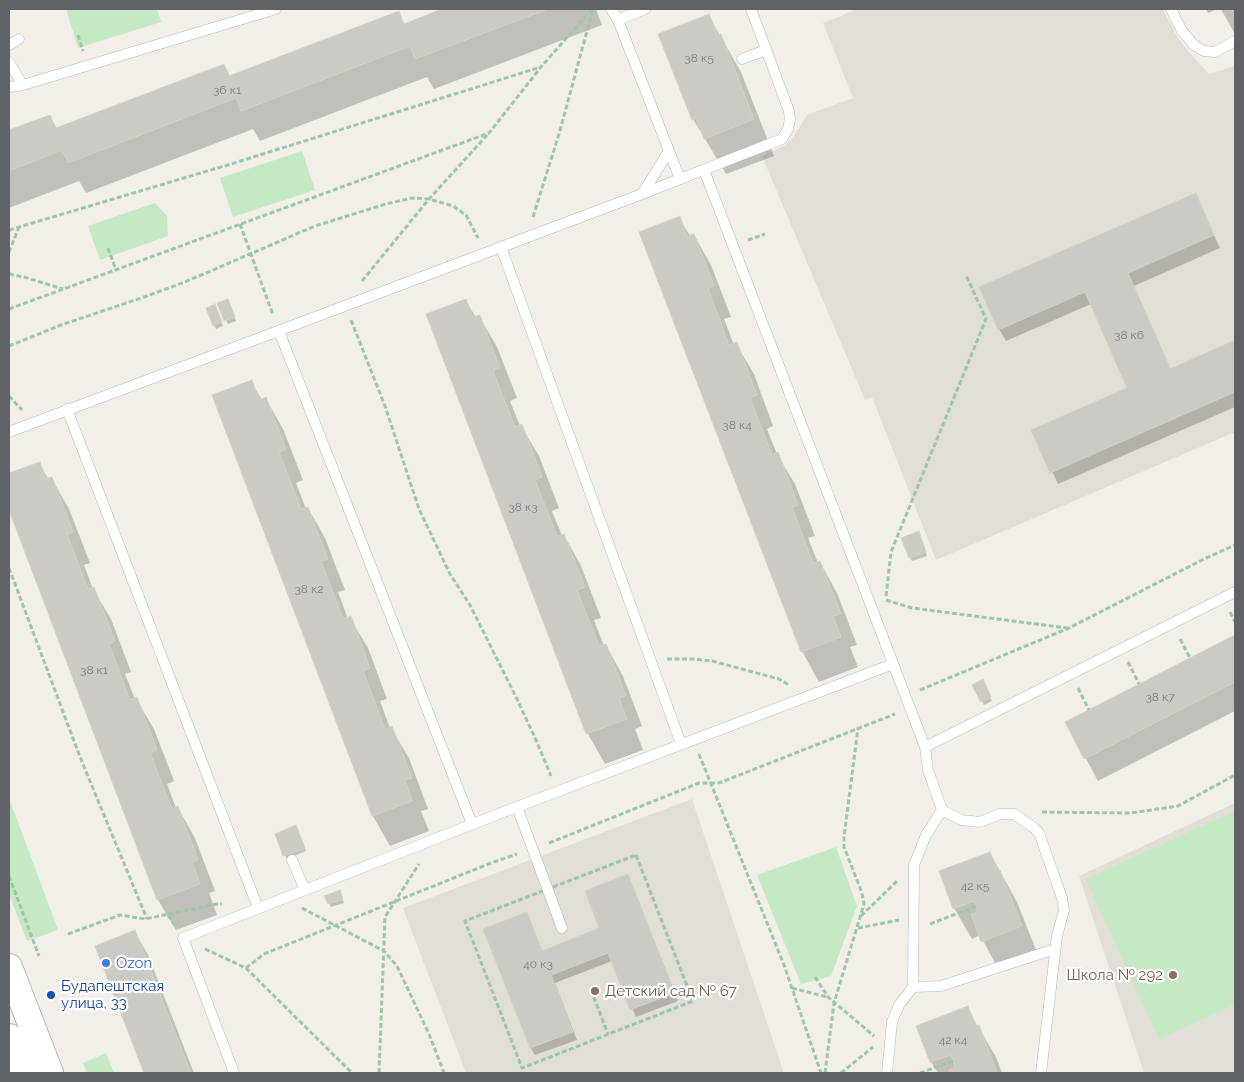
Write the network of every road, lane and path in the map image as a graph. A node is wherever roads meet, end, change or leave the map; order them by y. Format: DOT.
graph roads {
  1 [pos="276,9"];
  2 [pos="592,9"];
  3 [pos="611,9"];
  4 [pos="645,9"];
  5 [pos="751,9"];
  6 [pos="1171,9"];
  7 [pos="618,20"];
  8 [pos="18,38"];
  9 [pos="1235,41"];
  10 [pos="9,45"];
  11 [pos="766,50"];
  12 [pos="742,59"];
  13 [pos="9,62"];
  14 [pos="541,67"];
  15 [pos="23,85"];
  16 [pos="9,87"];
  17 [pos="488,134"];
  18 [pos="669,151"];
  19 [pos="704,170"];
  20 [pos="680,179"];
  21 [pos="642,194"];
  22 [pos="429,199"];
  23 [pos="240,224"];
  24 [pos="19,227"];
  25 [pos="9,230"];
  26 [pos="526,238"];
  27 [pos="501,247"];
  28 [pos="108,248"];
  29 [pos="9,252"];
  30 [pos="486,253"];
  31 [pos="251,254"];
  32 [pos="116,270"];
  33 [pos="9,274"];
  34 [pos="966,275"];
  35 [pos="63,290"];
  36 [pos="345,306"];
  37 [pos="9,309"];
  38 [pos="354,327"];
  39 [pos="279,331"];
  40 [pos="9,346"];
  41 [pos="67,409"];
  42 [pos="9,432"];
  43 [pos="1235,545"];
  44 [pos="9,568"];
  45 [pos="1235,592"];
  46 [pos="885,600"];
  47 [pos="1172,624"];
  48 [pos="1069,628"];
  49 [pos="882,634"];
  50 [pos="1122,649"];
  51 [pos="1190,658"];
  52 [pos="666,659"];
  53 [pos="893,664"];
  54 [pos="1071,674"];
  55 [pos="1139,684"];
  56 [pos="791,687"];
  57 [pos="905,696"];
  58 [pos="910,708"];
  59 [pos="1089,710"];
  60 [pos="858,728"];
  61 [pos="693,740"];
  62 [pos="681,744"];
  63 [pos="925,747"];
  64 [pos="1235,775"];
  65 [pos="554,784"];
  66 [pos="711,784"];
  67 [pos="517,807"];
  68 [pos="942,810"];
  69 [pos="1014,814"];
  70 [pos="472,824"];
  71 [pos="435,839"];
  72 [pos="532,849"];
  73 [pos="292,860"];
  74 [pos="914,865"];
  75 [pos="9,876"];
  76 [pos="548,889"];
  77 [pos="305,890"];
  78 [pos="284,898"];
  79 [pos="393,903"];
  80 [pos="976,906"];
  81 [pos="258,908"];
  82 [pos="168,916"];
  83 [pos="861,917"];
  84 [pos="914,917"];
  85 [pos="147,919"];
  86 [pos="336,925"];
  87 [pos="562,928"];
  88 [pos="858,928"];
  89 [pos="913,930"];
  90 [pos="68,934"];
  91 [pos="183,938"];
  92 [pos="1055,948"];
  93 [pos="384,950"];
  94 [pos="39,956"];
  95 [pos="9,967"];
  96 [pos="246,968"];
  97 [pos="815,977"];
  98 [pos="913,987"];
  99 [pos="792,988"];
  100 [pos="591,990"];
  101 [pos="828,997"];
  102 [pos="834,1003"];
  103 [pos="608,1034"];
  104 [pos="9,1037"];
  105 [pos="885,1042"];
  106 [pos="953,1061"];
  107 [pos="36,1071"];
  108 [pos="234,1073"];
  109 [pos="352,1073"];
  110 [pos="379,1073"];
  111 [pos="444,1073"];
  112 [pos="823,1073"];
  113 [pos="841,1073"];
  114 [pos="887,1073"];
  115 [pos="920,1073"];
  116 [pos="1041,1073"];
  1 -- 15 [label="lane"];
  2 -- 14 [label="path"];
  2 -- 26 [label="path"];
  3 -- 7 [label="lane"];
  4 -- 7 [label="lane"];
  5 -- 11 [label="lane"];
  6 -- 9 [label="lane"];
  7 -- 18 [label="lane"];
  8 -- 10 [label="lane"];
  11 -- 12 [label="lane"];
  11 -- 19 [label="lane"];
  13 -- 15 [label="lane"];
  14 -- 17 [label="path"];
  14 -- 24 [label="path"];
  15 -- 16 [label="lane"];
  17 -- 22 [label="path"];
  17 -- 23 [label="path"];
  18 -- 20 [label="lane"];
  18 -- 21 [label="lane"];
  19 -- 20 [label="lane"];
  19 -- 49 [label="lane"];
  20 -- 21 [label="lane"];
  21 -- 26 [label="lane"];
  22 -- 30 [label="path"];
  22 -- 31 [label="path"];
  22 -- 36 [label="path"];
  23 -- 31 [label="path"];
  23 -- 32 [label="path"];
  24 -- 25 [label="path"];
  24 -- 29 [label="path"];
  26 -- 27 [label="lane"];
  27 -- 30 [label="lane"];
  27 -- 62 [label="lane"];
  28 -- 32 [label="path"];
  30 -- 36 [label="lane"];
  31 -- 39 [label="path"];
  31 -- 40 [label="path"];
  32 -- 35 [label="path"];
  33 -- 35 [label="path"];
  34 -- 46 [label="path"];
  35 -- 37 [label="path"];
  36 -- 39 [label="lane"];
  38 -- 65 [label="path"];
  39 -- 41 [label="lane"];
  39 -- 70 [label="lane"];
  41 -- 42 [label="lane"];
  41 -- 81 [label="lane"];
  43 -- 48 [label="path"];
  44 -- 85 [label="path"];
  45 -- 47 [label="lane"];
  46 -- 48 [label="path"];
  46 -- 49 [label="path"];
  47 -- 50 [label="lane"];
  47 -- 51 [label="path"];
  48 -- 57 [label="path"];
  49 -- 53 [label="lane"];
  50 -- 54 [label="lane"];
  50 -- 55 [label="path"];
  52 -- 56 [label="path"];
  53 -- 57 [label="lane"];
  53 -- 61 [label="lane"];
  54 -- 59 [label="path"];
  54 -- 63 [label="lane"];
  57 -- 58 [label="lane"];
  58 -- 60 [label="path"];
  58 -- 63 [label="lane"];
  60 -- 66 [label="path"];
  60 -- 83 [label="path"];
  61 -- 62 [label="lane"];
  61 -- 66 [label="path"];
  62 -- 67 [label="lane"];
  63 -- 68 [label="lane"];
  64 -- 69 [label="path"];
  66 -- 72 [label="path"];
  66 -- 99 [label="path"];
  67 -- 70 [label="lane"];
  67 -- 72 [label="lane"];
  68 -- 69 [label="lane"];
  68 -- 74 [label="lane"];
  69 -- 92 [label="lane"];
  70 -- 71 [label="lane"];
  71 -- 77 [label="lane"];
  71 -- 79 [label="path"];
  72 -- 76 [label="lane"];
  72 -- 79 [label="path"];
  73 -- 77 [label="lane"];
  74 -- 83 [label="path"];
  74 -- 84 [label="lane"];
  75 -- 94 [label="path"];
  76 -- 87 [label="lane"];
  76 -- 103 [label="path"];
  76 -- 103 [label="path"];
  77 -- 78 [label="lane"];
  78 -- 81 [label="lane"];
  78 -- 86 [label="path"];
  79 -- 86 [label="path"];
  79 -- 93 [label="path"];
  80 -- 89 [label="path"];
  81 -- 82 [label="path"];
  81 -- 91 [label="lane"];
  82 -- 85 [label="path"];
  82 -- 91 [label="path"];
  83 -- 88 [label="path"];
  84 -- 88 [label="path"];
  84 -- 89 [label="lane"];
  85 -- 90 [label="path"];
  86 -- 93 [label="path"];
  86 -- 96 [label="path"];
  88 -- 102 [label="path"];
  89 -- 98 [label="lane"];
  91 -- 96 [label="path"];
  91 -- 108 [label="lane"];
  92 -- 98 [label="lane"];
  92 -- 116 [label="lane"];
  93 -- 110 [label="path"];
  93 -- 111 [label="path"];
  95 -- 107 [label="street"];
  96 -- 109 [label="path"];
  97 -- 101 [label="path"];
  98 -- 105 [label="lane"];
  99 -- 101 [label="path"];
  99 -- 112 [label="path"];
  100 -- 103 [label="path"];
  101 -- 102 [label="path"];
  102 -- 105 [label="path"];
  102 -- 112 [label="path"];
  104 -- 107 [label="street"];
  105 -- 113 [label="path"];
  105 -- 114 [label="lane"];
  106 -- 115 [label="path"];
}
